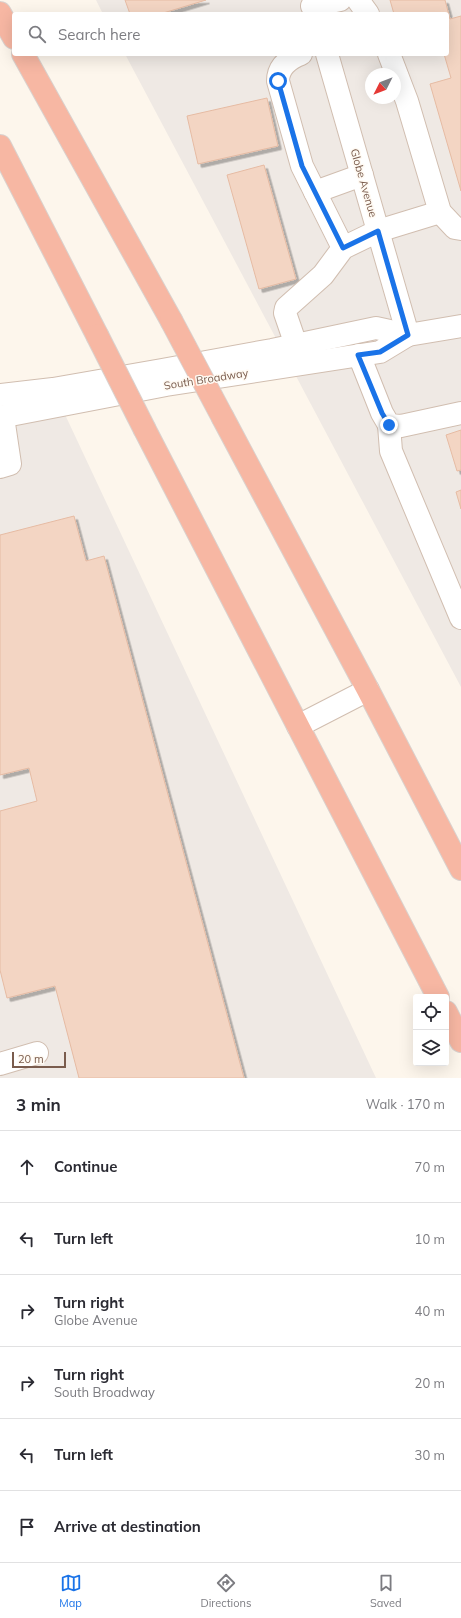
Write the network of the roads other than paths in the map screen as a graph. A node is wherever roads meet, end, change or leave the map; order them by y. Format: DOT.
graph roads {
  1 [pos="340,0"];
  2 [pos="358,0"];
  3 [pos="313,7"];
  4 [pos="0,12"];
  5 [pos="367,12"];
  6 [pos="12,34"];
  7 [pos="24,56"];
  8 [pos="296,56"];
  9 [pos="328,56"];
  10 [pos="390,56"];
  11 [pos="0,146"];
  12 [pos="362,175"];
  13 [pos="315,192"];
  14 [pos="440,212"];
  15 [pos="461,229"];
  16 [pos="378,231"];
  17 [pos="343,248"];
  18 [pos="461,326"];
  19 [pos="408,335"];
  20 [pos="296,345"];
  21 [pos="358,355"];
  22 [pos="0,395"];
  23 [pos="461,413"];
  24 [pos="1,417"];
  25 [pos="389,425"];
  26 [pos="0,467"];
  27 [pos="461,618"];
  28 [pos="368,690"];
  29 [pos="298,726"];
  30 [pos="461,869"];
  31 [pos="436,994"];
  32 [pos="449,1018"];
  33 [pos="461,1041"];
  34 [pos="37,1053"];
  35 [pos="0,1064"];
  1 -- 3 [label="street"];
  2 -- 5 [label="street"];
  4 -- 6 [label="highway"];
  7 -- 28 [label="highway, bridge"];
  8 -- 13 [label="street"];
  9 -- 12 [label="street, Globe Avenue"];
  10 -- 14 [label="street"];
  11 -- 29 [label="highway, bridge"];
  12 -- 13 [label="street"];
  12 -- 16 [label="street, Globe Avenue"];
  13 -- 17 [label="street"];
  14 -- 15 [label="street"];
  14 -- 16 [label="street"];
  16 -- 17 [label="street"];
  16 -- 19 [label="street, Globe Avenue"];
  17 -- 20 [label="street"];
  18 -- 19 [label="street, South Broadway"];
  19 -- 20 [label="street, South Broadway"];
  19 -- 21 [label="street, South Broadway"];
  20 -- 22 [label="street, South Broadway"];
  21 -- 24 [label="street, South Broadway"];
  21 -- 25 [label="street"];
  23 -- 25 [label="street"];
  24 -- 26 [label="street"];
  25 -- 27 [label="street"];
  28 -- 29 [label="street"];
  28 -- 30 [label="highway"];
  29 -- 31 [label="highway"];
  32 -- 33 [label="highway"];
  34 -- 35 [label="street"];
}
